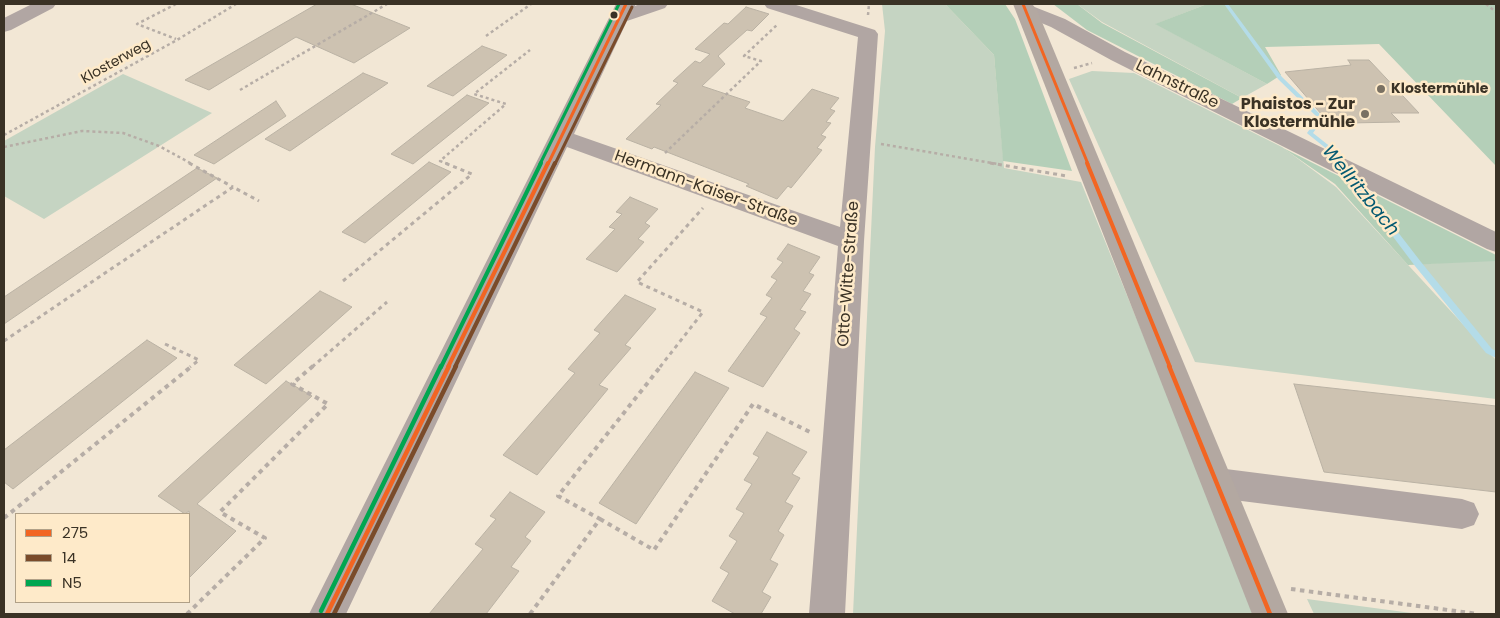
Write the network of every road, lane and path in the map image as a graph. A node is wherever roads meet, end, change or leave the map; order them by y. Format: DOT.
graph roads {
  1 [pos="46,4"];
  2 [pos="176,4"];
  3 [pos="236,4"];
  4 [pos="387,4"];
  5 [pos="531,4"];
  6 [pos="658,4"];
  7 [pos="774,4"];
  8 [pos="1486,4"];
  9 [pos="1025,7"];
  10 [pos="623,10"];
  11 [pos="793,10"];
  12 [pos="1496,12"];
  13 [pos="4,26"];
  14 [pos="486,36"];
  15 [pos="177,40"];
  16 [pos="530,50"];
  17 [pos="240,90"];
  18 [pos="4,135"];
  19 [pos="561,137"];
  20 [pos="860,140"];
  21 [pos="4,147"];
  22 [pos="649,168"];
  23 [pos="1095,180"];
  24 [pos="233,186"];
  25 [pos="716,193"];
  26 [pos="259,201"];
  27 [pos="851,241"];
  28 [pos="1496,243"];
  29 [pos="343,281"];
  30 [pos="387,302"];
  31 [pos="4,341"];
  32 [pos="165,344"];
  33 [pos="838,446"];
  34 [pos="1218,484"];
  35 [pos="1462,514"];
  36 [pos="4,518"];
  37 [pos="600,519"];
  38 [pos="1258,584"];
  39 [pos="187,614"];
  40 [pos="327,614"];
  41 [pos="530,614"];
  42 [pos="827,614"];
  43 [pos="1270,614"];
  44 [pos="1478,614"];
  1 -- 13 [label="street"];
  2 -- 15 [label="path"];
  3 -- 15 [label="path, Klosterweg"];
  4 -- 17 [label="path"];
  5 -- 14 [label="path"];
  6 -- 10 [label="street"];
  7 -- 11 [label="street, Otto-Witte-Straße"];
  8 -- 12 [label="path"];
  9 -- 23 [label="main road"];
  9 -- 28 [label="street, Lahnstraße"];
  10 -- 19 [label="street"];
  11 -- 20 [label="street, Otto-Witte-Straße"];
  11 -- 22 [label="path"];
  15 -- 18 [label="path, Klosterweg"];
  16 -- 29 [label="path"];
  19 -- 22 [label="street, Hermann-Kaiser-Straße"];
  19 -- 40 [label="street"];
  20 -- 23 [label="path"];
  20 -- 27 [label="street, Otto-Witte-Straße"];
  21 -- 24 [label="path"];
  22 -- 25 [label="street, Hermann-Kaiser-Straße"];
  23 -- 34 [label="main road"];
  24 -- 26 [label="path"];
  24 -- 31 [label="path"];
  25 -- 27 [label="street, Hermann-Kaiser-Straße"];
  25 -- 37 [label="path"];
  27 -- 33 [label="street, Otto-Witte-Straße"];
  30 -- 39 [label="path"];
  32 -- 36 [label="path"];
  33 -- 37 [label="path"];
  33 -- 42 [label="street, Otto-Witte-Straße"];
  34 -- 35 [label="street"];
  34 -- 38 [label="main road"];
  37 -- 41 [label="path"];
  38 -- 43 [label="main road"];
  38 -- 44 [label="path"];
}
